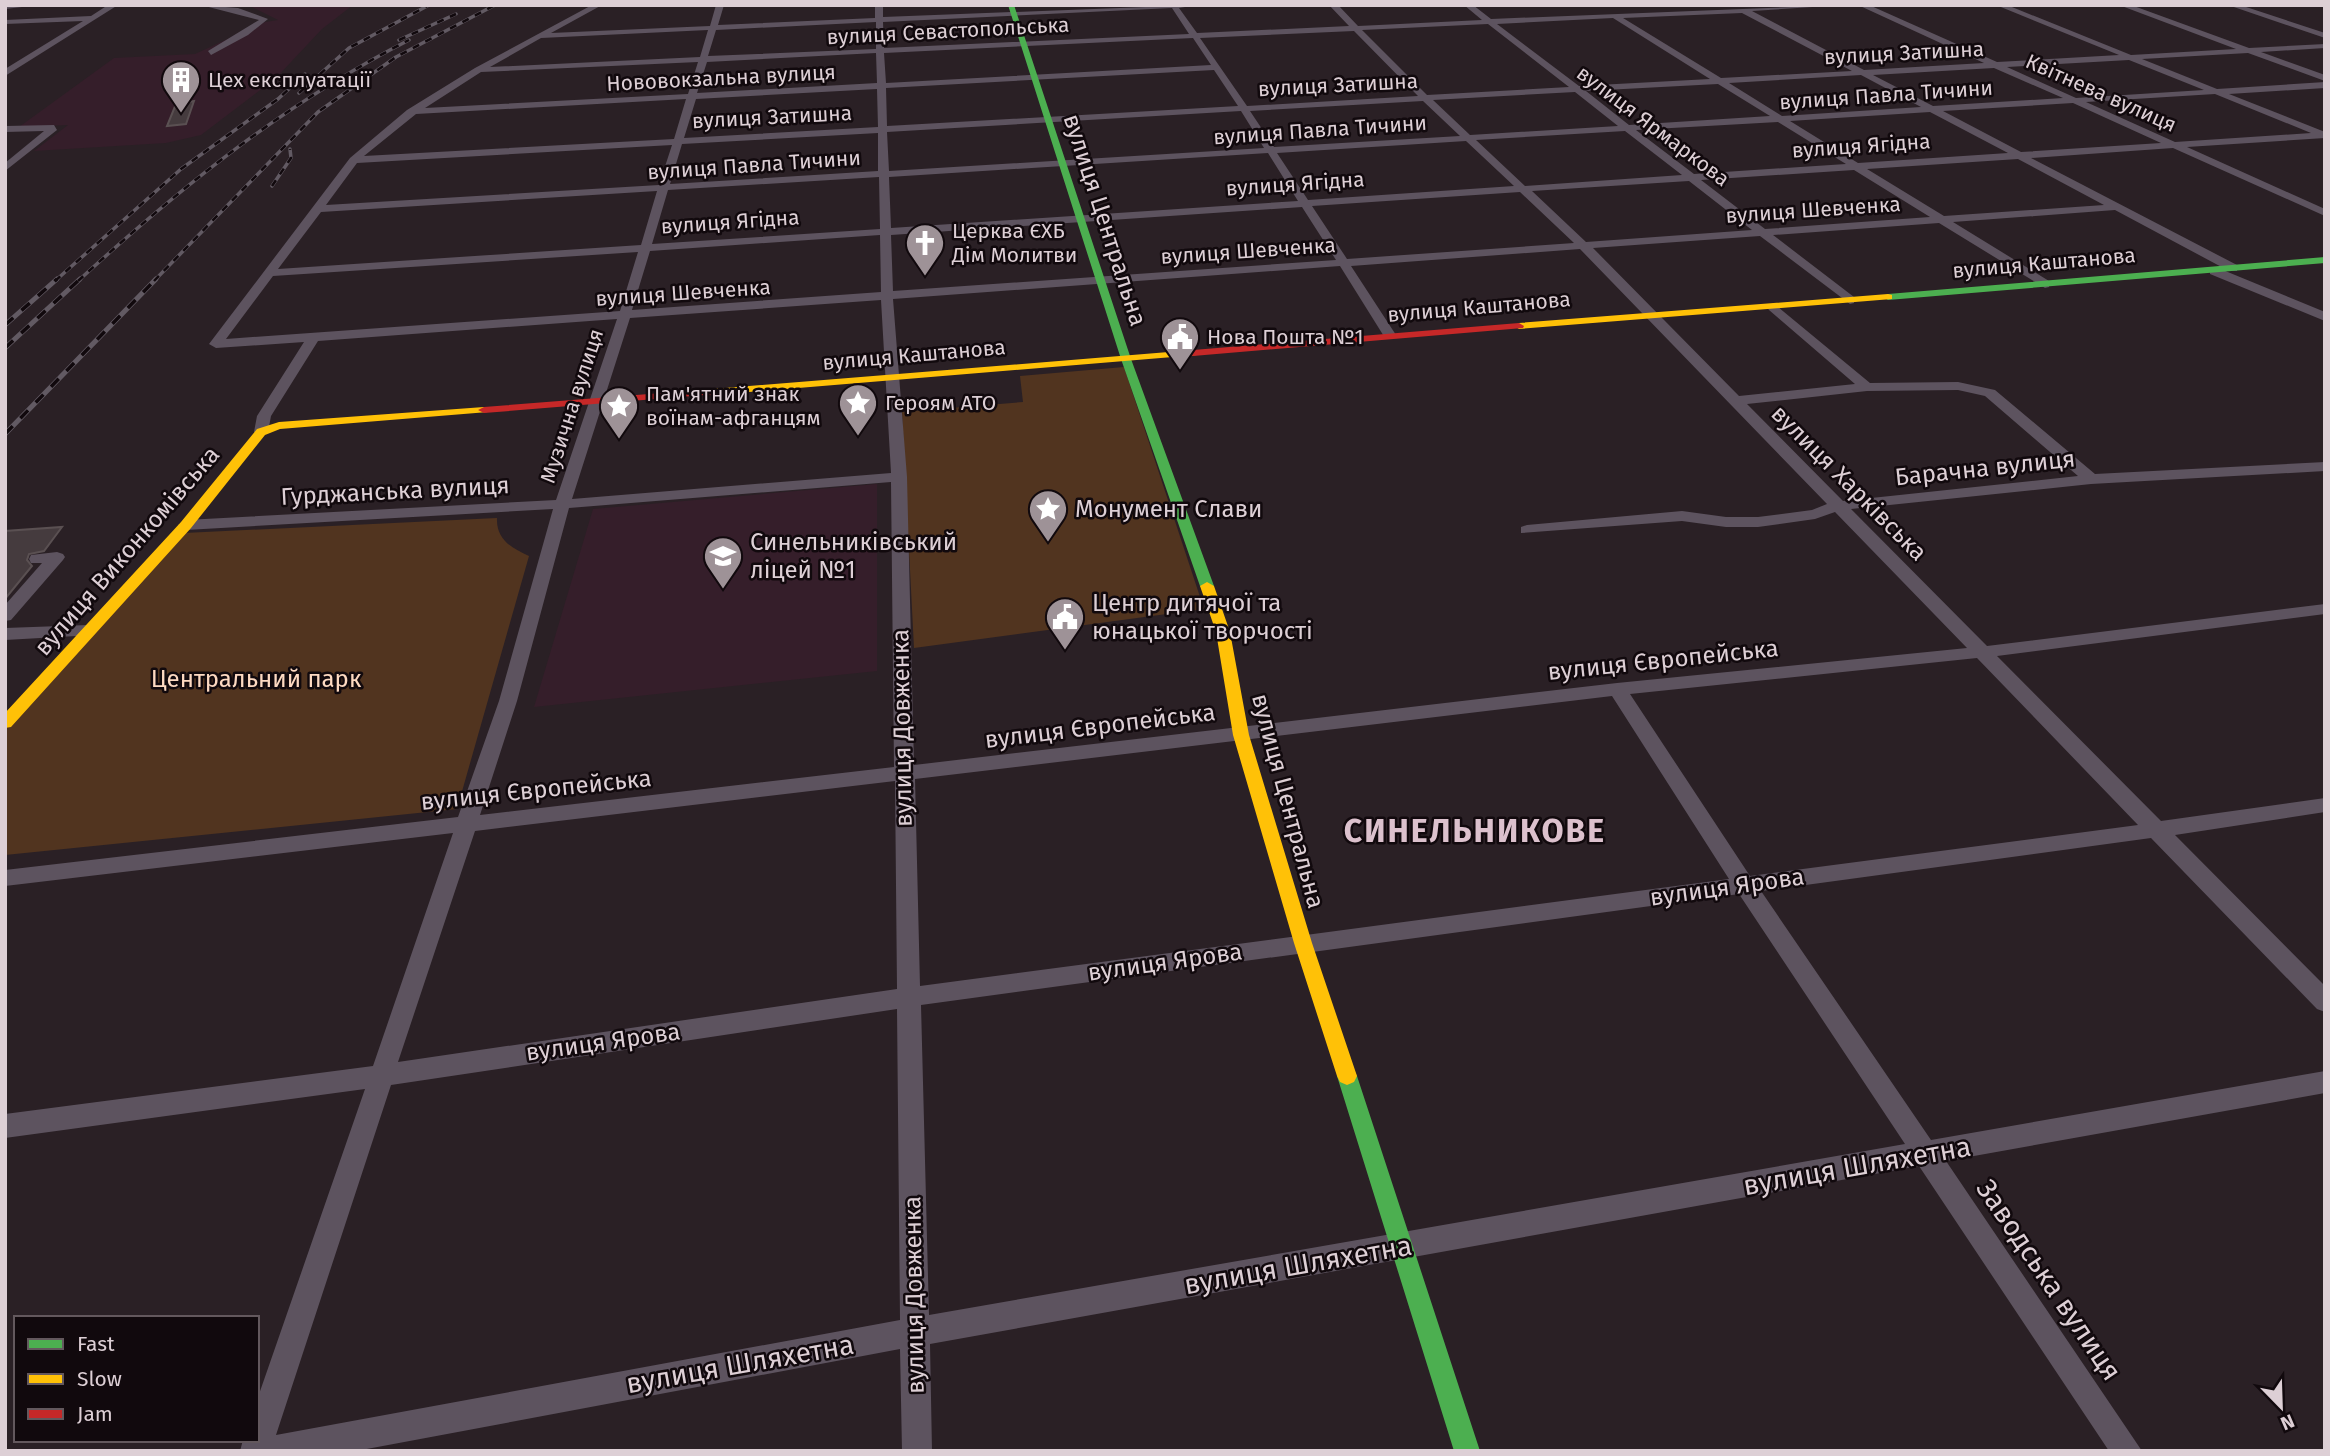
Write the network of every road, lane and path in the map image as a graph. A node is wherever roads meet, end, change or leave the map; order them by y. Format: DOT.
graph roads {
  1 [pos="35,5"];
  2 [pos="114,5"];
  3 [pos="205,5"];
  4 [pos="598,5"];
  5 [pos="720,5"];
  6 [pos="879,5"];
  7 [pos="1193,5"];
  8 [pos="1334,5"];
  9 [pos="1468,5"];
  10 [pos="1599,5"];
  11 [pos="1839,5"];
  12 [pos="1862,5"];
  13 [pos="2000,5"];
  14 [pos="2123,5"];
  15 [pos="2232,5"];
  16 [pos="1174,6"];
  17 [pos="5,7"];
  18 [pos="1739,7"];
  19 [pos="1013,10"];
  20 [pos="1616,16"];
  21 [pos="92,18"];
  22 [pos="880,21"];
  23 [pos="5,22"];
  24 [pos="1492,23"];
  25 [pos="715,29"];
  26 [pos="1356,29"];
  27 [pos="539,36"];
  28 [pos="2325,36"];
  29 [pos="1195,37"];
  30 [pos="1024,45"];
  31 [pos="2325,46"];
  32 [pos="2246,50"];
  33 [pos="880,52"];
  34 [pos="211,53"];
  35 [pos="2130,57"];
  36 [pos="705,60"];
  37 [pos="1995,65"];
  38 [pos="1217,67"];
  39 [pos="478,70"];
  40 [pos="5,73"];
  41 [pos="1863,73"];
  42 [pos="1034,78"];
  43 [pos="2325,78"];
  44 [pos="1722,81"];
  45 [pos="881,86"];
  46 [pos="2325,86"];
  47 [pos="1574,90"];
  48 [pos="2217,92"];
  49 [pos="693,97"];
  50 [pos="1426,98"];
  51 [pos="2075,102"];
  52 [pos="1244,108"];
  53 [pos="1933,111"];
  54 [pos="410,112"];
  55 [pos="1048,119"];
  56 [pos="1781,120"];
  57 [pos="5,129"];
  58 [pos="883,129"];
  59 [pos="1626,130"];
  60 [pos="2325,135"];
  61 [pos="677,139"];
  62 [pos="1472,140"];
  63 [pos="2174,144"];
  64 [pos="1272,152"];
  65 [pos="2016,155"];
  66 [pos="354,160"];
  67 [pos="1064,165"];
  68 [pos="1856,166"];
  69 [pos="5,168"];
  70 [pos="883,176"];
  71 [pos="1690,177"];
  72 [pos="1525,188"];
  73 [pos="664,190"];
  74 [pos="1306,202"];
  75 [pos="2115,207"];
  76 [pos="317,209"];
  77 [pos="2325,213"];
  78 [pos="1081,218"];
  79 [pos="1944,219"];
  80 [pos="886,231"];
  81 [pos="1761,233"];
  82 [pos="1583,245"];
  83 [pos="644,247"];
  84 [pos="2325,260"];
  85 [pos="1344,264"];
  86 [pos="2233,268"];
  87 [pos="2213,270"];
  88 [pos="269,273"];
  89 [pos="1100,280"];
  90 [pos="2045,284"];
  91 [pos="887,297"];
  92 [pos="1850,300"];
  93 [pos="1773,307"];
  94 [pos="1648,315"];
  95 [pos="624,317"];
  96 [pos="2325,317"];
  97 [pos="1390,335"];
  98 [pos="313,338"];
  99 [pos="1126,359"];
  100 [pos="892,378"];
  101 [pos="1867,387"];
  102 [pos="1733,401"];
  103 [pos="596,402"];
  104 [pos="257,435"];
  105 [pos="2325,466"];
  106 [pos="899,477"];
  107 [pos="2091,479"];
  108 [pos="562,504"];
  109 [pos="1836,506"];
  110 [pos="186,525"];
  111 [pos="1527,530"];
  112 [pos="37,559"];
  113 [pos="2325,609"];
  114 [pos="5,616"];
  115 [pos="88,631"];
  116 [pos="5,634"];
  117 [pos="1982,652"];
  118 [pos="1617,689"];
  119 [pos="5,723"];
  120 [pos="1241,735"];
  121 [pos="902,774"];
  122 [pos="2325,805"];
  123 [pos="468,822"];
  124 [pos="2156,830"];
  125 [pos="5,878"];
  126 [pos="1743,885"];
  127 [pos="1303,943"];
  128 [pos="909,997"];
  129 [pos="2325,1002"];
  130 [pos="380,1076"];
  131 [pos="2325,1082"];
  132 [pos="5,1126"];
  133 [pos="1929,1154"];
  134 [pos="1404,1246"];
  135 [pos="914,1332"];
  136 [pos="259,1439"];
  137 [pos="272,1451"];
  138 [pos="917,1451"];
  139 [pos="1467,1451"];
  140 [pos="2127,1451"];
  1 -- 17 [label="street"];
  2 -- 21 [label="street"];
  3 -- 34 [label="street"];
  4 -- 27 [label="street"];
  5 -- 25 [label="street, Музична вулиця"];
  6 -- 22 [label="street, вулиця Довженка"];
  7 -- 16 [label="street"];
  8 -- 26 [label="street, вулиця Харківська"];
  9 -- 24 [label="street, вулиця Ярмаркова"];
  10 -- 20 [label="street"];
  11 -- 18 [label="street, вулиця Севастопольська"];
  12 -- 37 [label="street, Квітнева вулиця"];
  13 -- 35 [label="street"];
  14 -- 32 [label="street"];
  15 -- 28 [label="street"];
  16 -- 19 [label="street"];
  16 -- 29 [label="street"];
  18 -- 20 [label="street, вулиця Севастопольська"];
  18 -- 41 [label="street"];
  19 -- 22 [label="street"];
  19 -- 30 [label="street, вулиця Центральна"];
  20 -- 24 [label="street, вулиця Севастопольська"];
  20 -- 44 [label="street"];
  21 -- 23 [label="street"];
  21 -- 40 [label="street"];
  22 -- 25 [label="street"];
  22 -- 33 [label="street, вулиця Довженка"];
  24 -- 26 [label="street, вулиця Севастопольська"];
  24 -- 47 [label="street, вулиця Ярмаркова"];
  25 -- 27 [label="street"];
  25 -- 36 [label="street, Музична вулиця"];
  26 -- 29 [label="street, вулиця Севастопольська"];
  26 -- 50 [label="street, вулиця Харківська"];
  27 -- 39 [label="street"];
  29 -- 30 [label="street, вулиця Севастопольська"];
  29 -- 38 [label="street"];
  30 -- 33 [label="street, вулиця Севастопольська"];
  30 -- 42 [label="street, вулиця Центральна"];
  31 -- 32 [label="street, вулиця Затишна"];
  32 -- 35 [label="street, вулиця Затишна"];
  32 -- 43 [label="street"];
  33 -- 36 [label="street, вулиця Севастопольська"];
  33 -- 45 [label="street, вулиця Довженка"];
  35 -- 37 [label="street, вулиця Затишна"];
  35 -- 48 [label="street"];
  36 -- 39 [label="street, вулиця Севастопольська"];
  36 -- 49 [label="street, Музична вулиця"];
  37 -- 41 [label="street, вулиця Затишна"];
  37 -- 51 [label="street, Квітнева вулиця"];
  38 -- 42 [label="street, Нововокзальна вулиця"];
  38 -- 52 [label="street"];
  39 -- 54 [label="street"];
  41 -- 44 [label="street, вулиця Затишна"];
  41 -- 53 [label="street"];
  42 -- 45 [label="street, Нововокзальна вулиця"];
  42 -- 55 [label="street, вулиця Центральна"];
  44 -- 47 [label="street, вулиця Затишна"];
  44 -- 56 [label="street"];
  45 -- 49 [label="street, Нововокзальна вулиця"];
  45 -- 58 [label="street, вулиця Довженка"];
  46 -- 48 [label="street, вулиця Павла Тичини"];
  47 -- 50 [label="street, вулиця Затишна"];
  47 -- 59 [label="street, вулиця Ярмаркова"];
  48 -- 51 [label="street, вулиця Павла Тичини"];
  48 -- 60 [label="street"];
  49 -- 54 [label="street, Нововокзальна вулиця"];
  49 -- 61 [label="street, Музична вулиця"];
  50 -- 52 [label="street, вулиця Затишна"];
  50 -- 62 [label="street, вулиця Харківська"];
  51 -- 53 [label="street, вулиця Павла Тичини"];
  51 -- 63 [label="street, Квітнева вулиця"];
  52 -- 55 [label="street, вулиця Затишна"];
  52 -- 64 [label="street"];
  53 -- 56 [label="street, вулиця Павла Тичини"];
  53 -- 65 [label="street"];
  54 -- 66 [label="street"];
  55 -- 58 [label="street, вулиця Затишна"];
  55 -- 67 [label="street, вулиця Центральна"];
  56 -- 59 [label="street, вулиця Павла Тичини"];
  56 -- 68 [label="street"];
  57 -- 69 [label="street"];
  58 -- 61 [label="street, вулиця Затишна"];
  58 -- 70 [label="street, вулиця Довженка"];
  59 -- 62 [label="street, вулиця Павла Тичини"];
  59 -- 71 [label="street, вулиця Ярмаркова"];
  60 -- 63 [label="street, вулиця Ягідна"];
  61 -- 66 [label="street, вулиця Затишна"];
  61 -- 73 [label="street, Музична вулиця"];
  62 -- 64 [label="street, вулиця Павла Тичини"];
  62 -- 72 [label="street, вулиця Харківська"];
  63 -- 65 [label="street, вулиця Ягідна"];
  63 -- 77 [label="street, Квітнева вулиця"];
  64 -- 67 [label="street, вулиця Павла Тичини"];
  64 -- 74 [label="street"];
  65 -- 68 [label="street, вулиця Ягідна"];
  65 -- 75 [label="street"];
  66 -- 76 [label="street"];
  67 -- 70 [label="street, вулиця Павла Тичини"];
  67 -- 78 [label="street, вулиця Центральна"];
  68 -- 71 [label="street, вулиця Ягідна"];
  68 -- 79 [label="street"];
  70 -- 73 [label="street, вулиця Павла Тичини"];
  70 -- 80 [label="street, вулиця Довженка"];
  71 -- 72 [label="street, вулиця Ягідна"];
  71 -- 81 [label="street, вулиця Ярмаркова"];
  72 -- 74 [label="street, вулиця Ягідна"];
  72 -- 82 [label="street, вулиця Харківська"];
  73 -- 76 [label="street, вулиця Павла Тичини"];
  73 -- 83 [label="street, Музична вулиця"];
  74 -- 78 [label="street, вулиця Ягідна"];
  74 -- 85 [label="street"];
  75 -- 79 [label="street, вулиця Шевченка"];
  75 -- 86 [label="street"];
  76 -- 88 [label="street"];
  78 -- 80 [label="street, вулиця Ягідна"];
  78 -- 89 [label="street, вулиця Центральна"];
  79 -- 81 [label="street, вулиця Шевченка"];
  79 -- 90 [label="street"];
  80 -- 83 [label="street, вулиця Ягідна"];
  80 -- 91 [label="street, вулиця Довженка"];
  81 -- 82 [label="street, вулиця Шевченка"];
  81 -- 92 [label="street, вулиця Ярмаркова"];
  82 -- 85 [label="street, вулиця Шевченка"];
  82 -- 94 [label="street, вулиця Харківська"];
  83 -- 88 [label="street, вулиця Ягідна"];
  83 -- 95 [label="street, Музична вулиця"];
  84 -- 86 [label="street, вулиця Каштанова"];
  85 -- 89 [label="street, вулиця Шевченка"];
  85 -- 97 [label="street"];
  86 -- 87 [label="street, вулиця Каштанова"];
  87 -- 90 [label="street, вулиця Каштанова"];
  87 -- 96 [label="street"];
  88 -- 98 [label="street, вулиця Шевченка"];
  89 -- 91 [label="street, вулиця Шевченка"];
  89 -- 99 [label="street, вулиця Центральна"];
  90 -- 92 [label="street, вулиця Каштанова"];
  91 -- 95 [label="street, вулиця Шевченка"];
  91 -- 100 [label="street, вулиця Довженка"];
  92 -- 93 [label="street, вулиця Каштанова"];
  93 -- 94 [label="street, вулиця Каштанова"];
  93 -- 101 [label="street"];
  94 -- 97 [label="street, вулиця Каштанова"];
  94 -- 102 [label="street, вулиця Харківська"];
  95 -- 98 [label="street, вулиця Шевченка"];
  95 -- 103 [label="street, Музична вулиця"];
  97 -- 99 [label="street, вулиця Каштанова"];
  98 -- 104 [label="street, вулиця Виконкомівська"];
  99 -- 100 [label="street, вулиця Каштанова"];
  99 -- 120 [label="street, вулиця Центральна"];
  100 -- 103 [label="street, вулиця Каштанова"];
  100 -- 106 [label="street, вулиця Довженка"];
  101 -- 102 [label="street"];
  101 -- 107 [label="street"];
  102 -- 109 [label="street, вулиця Харківська"];
  103 -- 104 [label="street, вулиця Каштанова"];
  103 -- 108 [label="street, Музична вулиця"];
  104 -- 110 [label="street, вулиця Виконкомівська"];
  105 -- 107 [label="street, Барачна вулиця"];
  106 -- 108 [label="street, Гурджанська вулиця"];
  106 -- 121 [label="street, вулиця Довженка"];
  107 -- 109 [label="street, Барачна вулиця"];
  108 -- 110 [label="street, Гурджанська вулиця"];
  108 -- 123 [label="street, Музична вулиця"];
  109 -- 111 [label="street, Барачна вулиця"];
  109 -- 117 [label="street, вулиця Харківська"];
  110 -- 115 [label="street, вулиця Виконкомівська"];
  112 -- 114 [label="street"];
  113 -- 117 [label="street, вулиця Європейська"];
  115 -- 116 [label="street"];
  115 -- 119 [label="street, вулиця Виконкомівська"];
  117 -- 118 [label="street, вулиця Європейська"];
  117 -- 124 [label="street, вулиця Харківська"];
  118 -- 120 [label="street, вулиця Європейська"];
  118 -- 126 [label="street, Заводська вулиця"];
  120 -- 121 [label="street, вулиця Європейська"];
  120 -- 127 [label="street, вулиця Центральна"];
  121 -- 123 [label="street, вулиця Європейська"];
  121 -- 128 [label="street, вулиця Довженка"];
  122 -- 124 [label="street, вулиця Ярова"];
  123 -- 125 [label="street, вулиця Європейська"];
  123 -- 130 [label="street, Музична вулиця"];
  124 -- 126 [label="street, вулиця Ярова"];
  124 -- 129 [label="street, вулиця Харківська"];
  126 -- 127 [label="street, вулиця Ярова"];
  126 -- 133 [label="street, Заводська вулиця"];
  127 -- 128 [label="street, вулиця Ярова"];
  127 -- 134 [label="street, вулиця Центральна"];
  128 -- 130 [label="street, вулиця Ярова"];
  128 -- 135 [label="street, вулиця Довженка"];
  130 -- 132 [label="street, вулиця Ярова"];
  130 -- 136 [label="street, Музична вулиця"];
  131 -- 133 [label="street, вулиця Шляхетна"];
  133 -- 134 [label="street, вулиця Шляхетна"];
  133 -- 140 [label="street, Заводська вулиця"];
  134 -- 135 [label="street, вулиця Шляхетна"];
  134 -- 139 [label="street, вулиця Центральна"];
  135 -- 137 [label="street, вулиця Шляхетна"];
  135 -- 138 [label="street, вулиця Довженка"];
}
